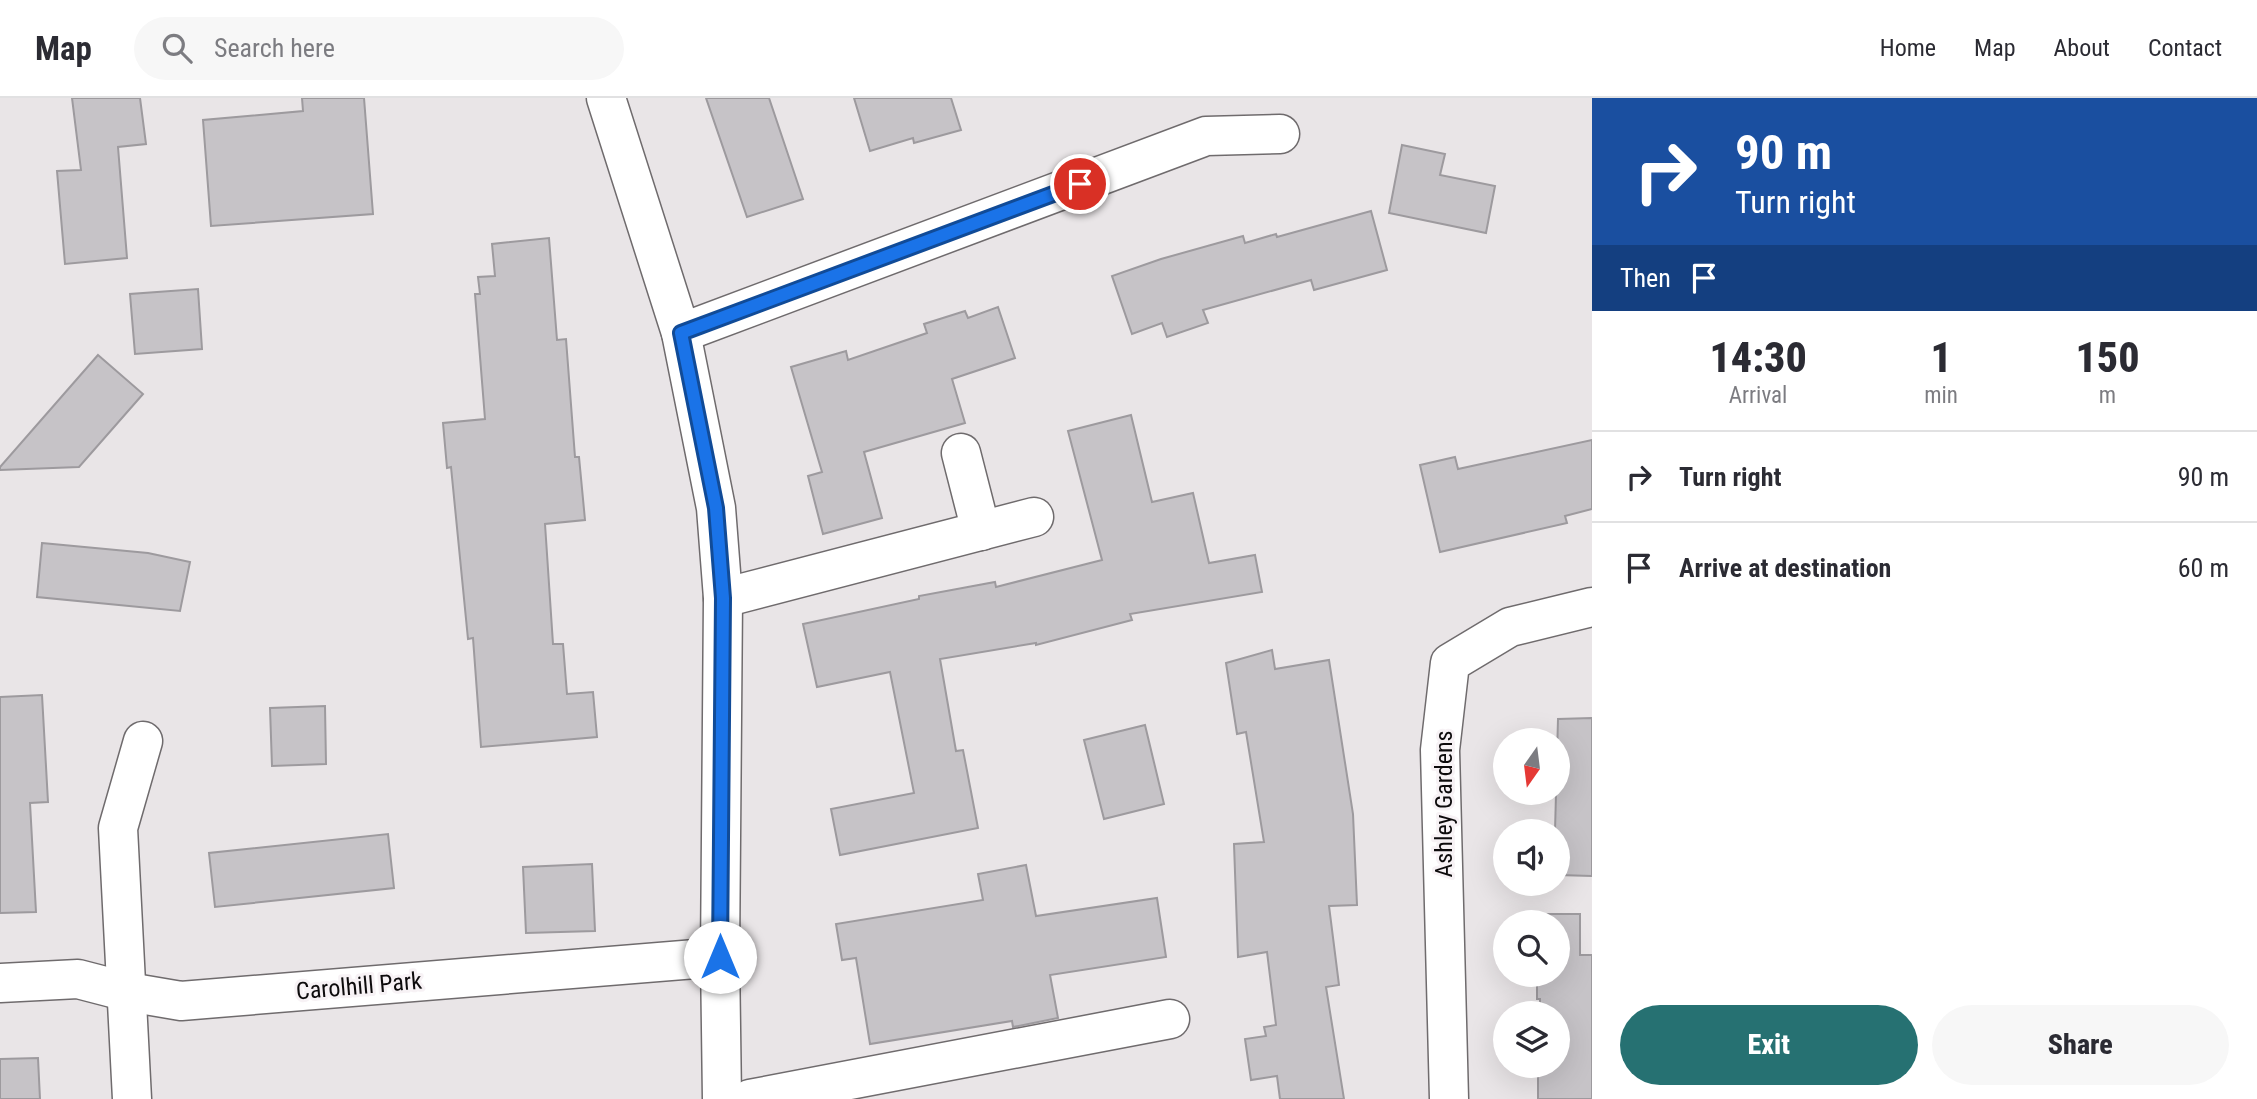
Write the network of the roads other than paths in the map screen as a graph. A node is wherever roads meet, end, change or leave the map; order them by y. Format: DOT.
graph roads {
  1 [pos="606,98"];
  2 [pos="1280,134"];
  3 [pos="681,333"];
  4 [pos="961,453"];
  5 [pos="1034,517"];
  6 [pos="981,531"];
  7 [pos="723,598"];
  8 [pos="1592,607"];
  9 [pos="143,741"];
  10 [pos="720,957"];
  11 [pos="0,983"];
  12 [pos="128,992"];
  13 [pos="1170,1019"];
  14 [pos="132,1099"];
  15 [pos="722,1099"];
  16 [pos="750,1099"];
  17 [pos="1449,1099"];
  1 -- 3 [label="street"];
  2 -- 3 [label="street"];
  3 -- 7 [label="street"];
  4 -- 6 [label="street"];
  5 -- 6 [label="street"];
  6 -- 7 [label="street"];
  7 -- 10 [label="street"];
  8 -- 17 [label="street, Ashley Gardens"];
  9 -- 12 [label="street"];
  10 -- 12 [label="street, Carolhill Park"];
  10 -- 15 [label="street"];
  11 -- 12 [label="street, Carolhill Park"];
  12 -- 14 [label="street"];
  13 -- 16 [label="street"];
}
